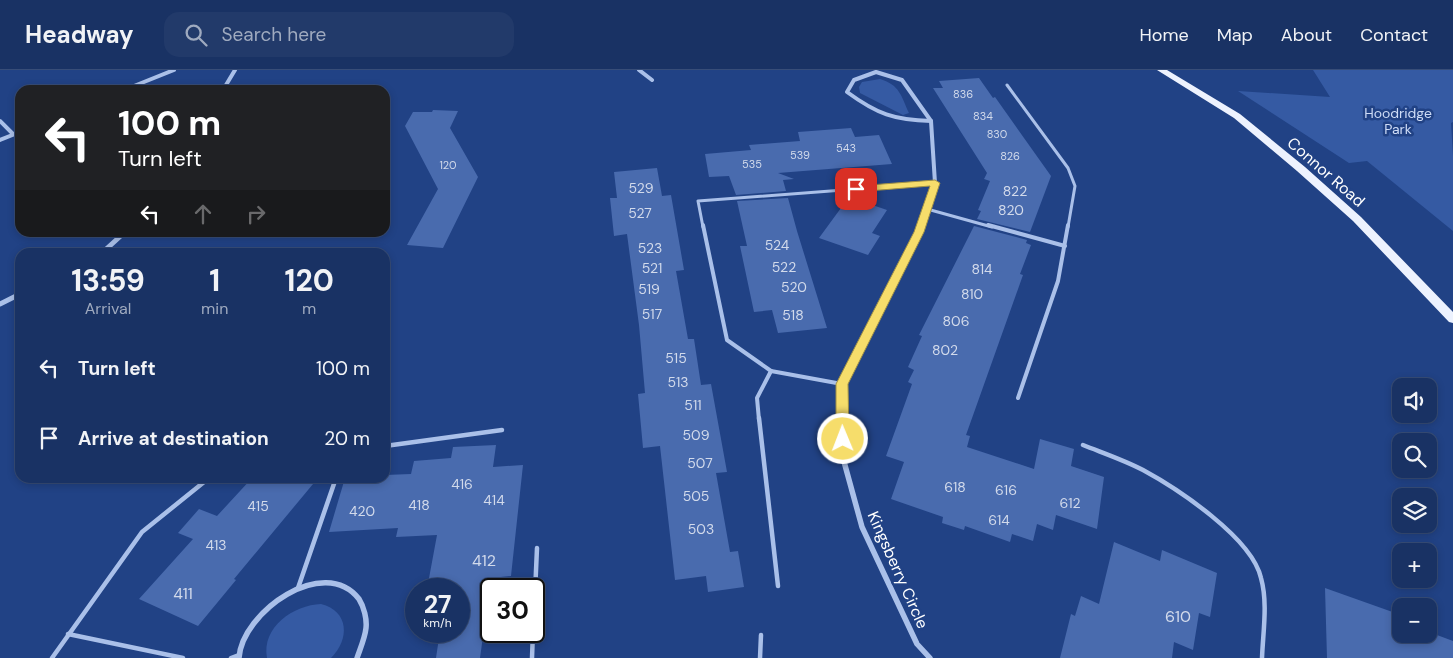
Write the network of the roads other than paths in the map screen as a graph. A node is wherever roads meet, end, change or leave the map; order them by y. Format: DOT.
graph roads {
  1 [pos="174,70"];
  2 [pos="235,70"];
  3 [pos="639,70"];
  4 [pos="1161,70"];
  5 [pos="652,80"];
  6 [pos="136,85"];
  7 [pos="226,85"];
  8 [pos="1007,85"];
  9 [pos="0,121"];
  10 [pos="931,121"];
  11 [pos="13,134"];
  12 [pos="0,140"];
  13 [pos="935,183"];
  14 [pos="927,209"];
  15 [pos="120,237"];
  16 [pos="1065,246"];
  17 [pos="107,248"];
  18 [pos="15,296"];
  19 [pos="0,304"];
  20 [pos="1453,319"];
  21 [pos="771,371"];
  22 [pos="842,384"];
  23 [pos="1018,398"];
  24 [pos="502,430"];
  25 [pos="390,445"];
  26 [pos="1083,445"];
  27 [pos="203,483"];
  28 [pos="334,483"];
  29 [pos="537,548"];
  30 [pos="536,578"];
  31 [pos="778,586"];
  32 [pos="298,588"];
  33 [pos="68,634"];
  34 [pos="760,635"];
  35 [pos="533,643"];
  36 [pos="239,657"];
  37 [pos="52,658"];
  38 [pos="183,658"];
  39 [pos="231,658"];
  40 [pos="357,658"];
  41 [pos="532,658"];
  42 [pos="760,658"];
  43 [pos="930,658"];
  44 [pos="1262,658"];
  1 -- 6 [label="street"];
  2 -- 7 [label="street"];
  3 -- 5 [label="street"];
  4 -- 20 [label="main road, Connor Road"];
  8 -- 16 [label="lane"];
  9 -- 11 [label="street"];
  10 -- 10 [label="street"];
  10 -- 13 [label="street, Kingsberry Circle"];
  11 -- 12 [label="street"];
  13 -- 14 [label="street, Kingsberry Circle"];
  13 -- 21 [label="lane"];
  14 -- 16 [label="lane"];
  14 -- 22 [label="street, Kingsberry Circle"];
  15 -- 17 [label="street"];
  16 -- 23 [label="lane"];
  18 -- 19 [label="street"];
  21 -- 22 [label="lane"];
  21 -- 31 [label="lane"];
  22 -- 43 [label="street, Kingsberry Circle"];
  24 -- 25 [label="lane"];
  26 -- 44 [label="lane"];
  27 -- 33 [label="lane"];
  28 -- 32 [label="lane"];
  29 -- 30 [label="lane"];
  32 -- 36 [label="street"];
  32 -- 40 [label="street"];
  33 -- 37 [label="lane"];
  33 -- 38 [label="lane"];
  34 -- 42 [label="lane"];
  35 -- 41 [label="lane"];
  36 -- 39 [label="lane"];
}
